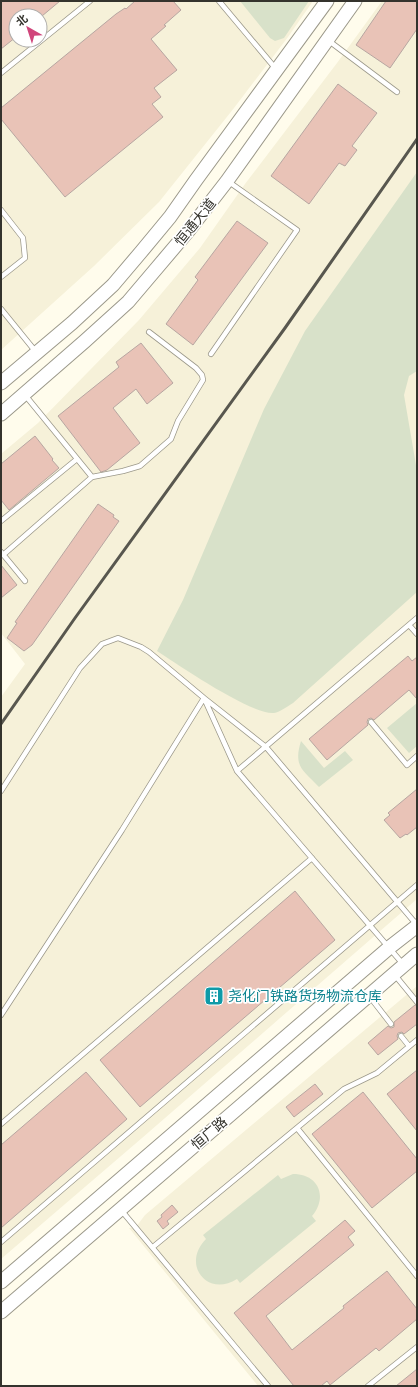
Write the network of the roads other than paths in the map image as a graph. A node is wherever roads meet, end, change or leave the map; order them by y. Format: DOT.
graph roads {
  1 [pos="90,1"];
  2 [pos="219,1"];
  3 [pos="327,1"];
  4 [pos="355,1"];
  5 [pos="328,40"];
  6 [pos="277,70"];
  7 [pos="1,73"];
  8 [pos="397,92"];
  9 [pos="227,181"];
  10 [pos="1,210"];
  11 [pos="1,277"];
  12 [pos="1,309"];
  13 [pos="149,332"];
  14 [pos="37,353"];
  15 [pos="211,354"];
  16 [pos="1,383"];
  17 [pos="24,394"];
  18 [pos="1,414"];
  19 [pos="77,459"];
  20 [pos="92,477"];
  21 [pos="1,521"];
  22 [pos="2,554"];
  23 [pos="25,581"];
  24 [pos="417,618"];
  25 [pos="409,625"];
  26 [pos="417,634"];
  27 [pos="204,698"];
  28 [pos="371,722"];
  29 [pos="266,747"];
  30 [pos="417,756"];
  31 [pos="237,771"];
  32 [pos="1,791"];
  33 [pos="312,858"];
  34 [pos="417,885"];
  35 [pos="398,902"];
  36 [pos="370,924"];
  37 [pos="417,926"];
  38 [pos="390,947"];
  39 [pos="417,954"];
  40 [pos="405,965"];
  41 [pos="394,974"];
  42 [pos="369,996"];
  43 [pos="417,1002"];
  44 [pos="1,1015"];
  45 [pos="391,1024"];
  46 [pos="401,1036"];
  47 [pos="417,1040"];
  48 [pos="409,1046"];
  49 [pos="1,1124"];
  50 [pos="297,1128"];
  51 [pos="120,1208"];
  52 [pos="1,1242"];
  53 [pos="153,1247"];
  54 [pos="417,1276"];
  55 [pos="1,1282"];
  56 [pos="1,1312"];
  57 [pos="417,1346"];
  58 [pos="268,1386"];
  59 [pos="368,1386"];
  1 -- 7 [label="lane"];
  2 -- 6 [label="lane"];
  3 -- 6 [label="street, 恒通大道"];
  4 -- 5 [label="street, 恒通大道"];
  5 -- 8 [label="lane"];
  5 -- 9 [label="street, 恒通大道"];
  6 -- 14 [label="street, 恒通大道"];
  9 -- 15 [label="lane"];
  9 -- 17 [label="street, 恒通大道"];
  10 -- 11 [label="lane"];
  12 -- 14 [label="lane"];
  13 -- 20 [label="lane"];
  14 -- 16 [label="street, 恒通大道"];
  17 -- 18 [label="street, 恒通大道"];
  17 -- 19 [label="lane"];
  19 -- 20 [label="lane"];
  19 -- 21 [label="lane"];
  20 -- 22 [label="lane"];
  22 -- 23 [label="lane"];
  24 -- 25 [label="lane"];
  25 -- 26 [label="lane"];
  25 -- 29 [label="lane"];
  27 -- 29 [label="lane"];
  27 -- 31 [label="lane"];
  27 -- 32 [label="lane"];
  27 -- 44 [label="lane"];
  28 -- 30 [label="lane"];
  29 -- 31 [label="lane"];
  29 -- 35 [label="lane"];
  31 -- 33 [label="lane"];
  33 -- 36 [label="lane"];
  33 -- 49 [label="lane"];
  34 -- 35 [label="lane"];
  35 -- 36 [label="lane"];
  35 -- 37 [label="lane"];
  36 -- 38 [label="lane"];
  36 -- 52 [label="lane"];
  37 -- 38 [label="street, 恒广路"];
  38 -- 40 [label="lane"];
  38 -- 55 [label="street, 恒广路"];
  39 -- 40 [label="street, 恒广路"];
  40 -- 41 [label="street, 恒广路"];
  41 -- 42 [label="street, 恒广路"];
  41 -- 43 [label="lane"];
  42 -- 45 [label="lane"];
  42 -- 51 [label="street, 恒广路"];
  46 -- 48 [label="lane"];
  47 -- 48 [label="lane"];
  48 -- 50 [label="lane"];
  50 -- 53 [label="lane"];
  50 -- 54 [label="lane"];
  51 -- 53 [label="lane"];
  51 -- 56 [label="street, 恒广路"];
  53 -- 58 [label="lane"];
  57 -- 59 [label="lane"];
}
